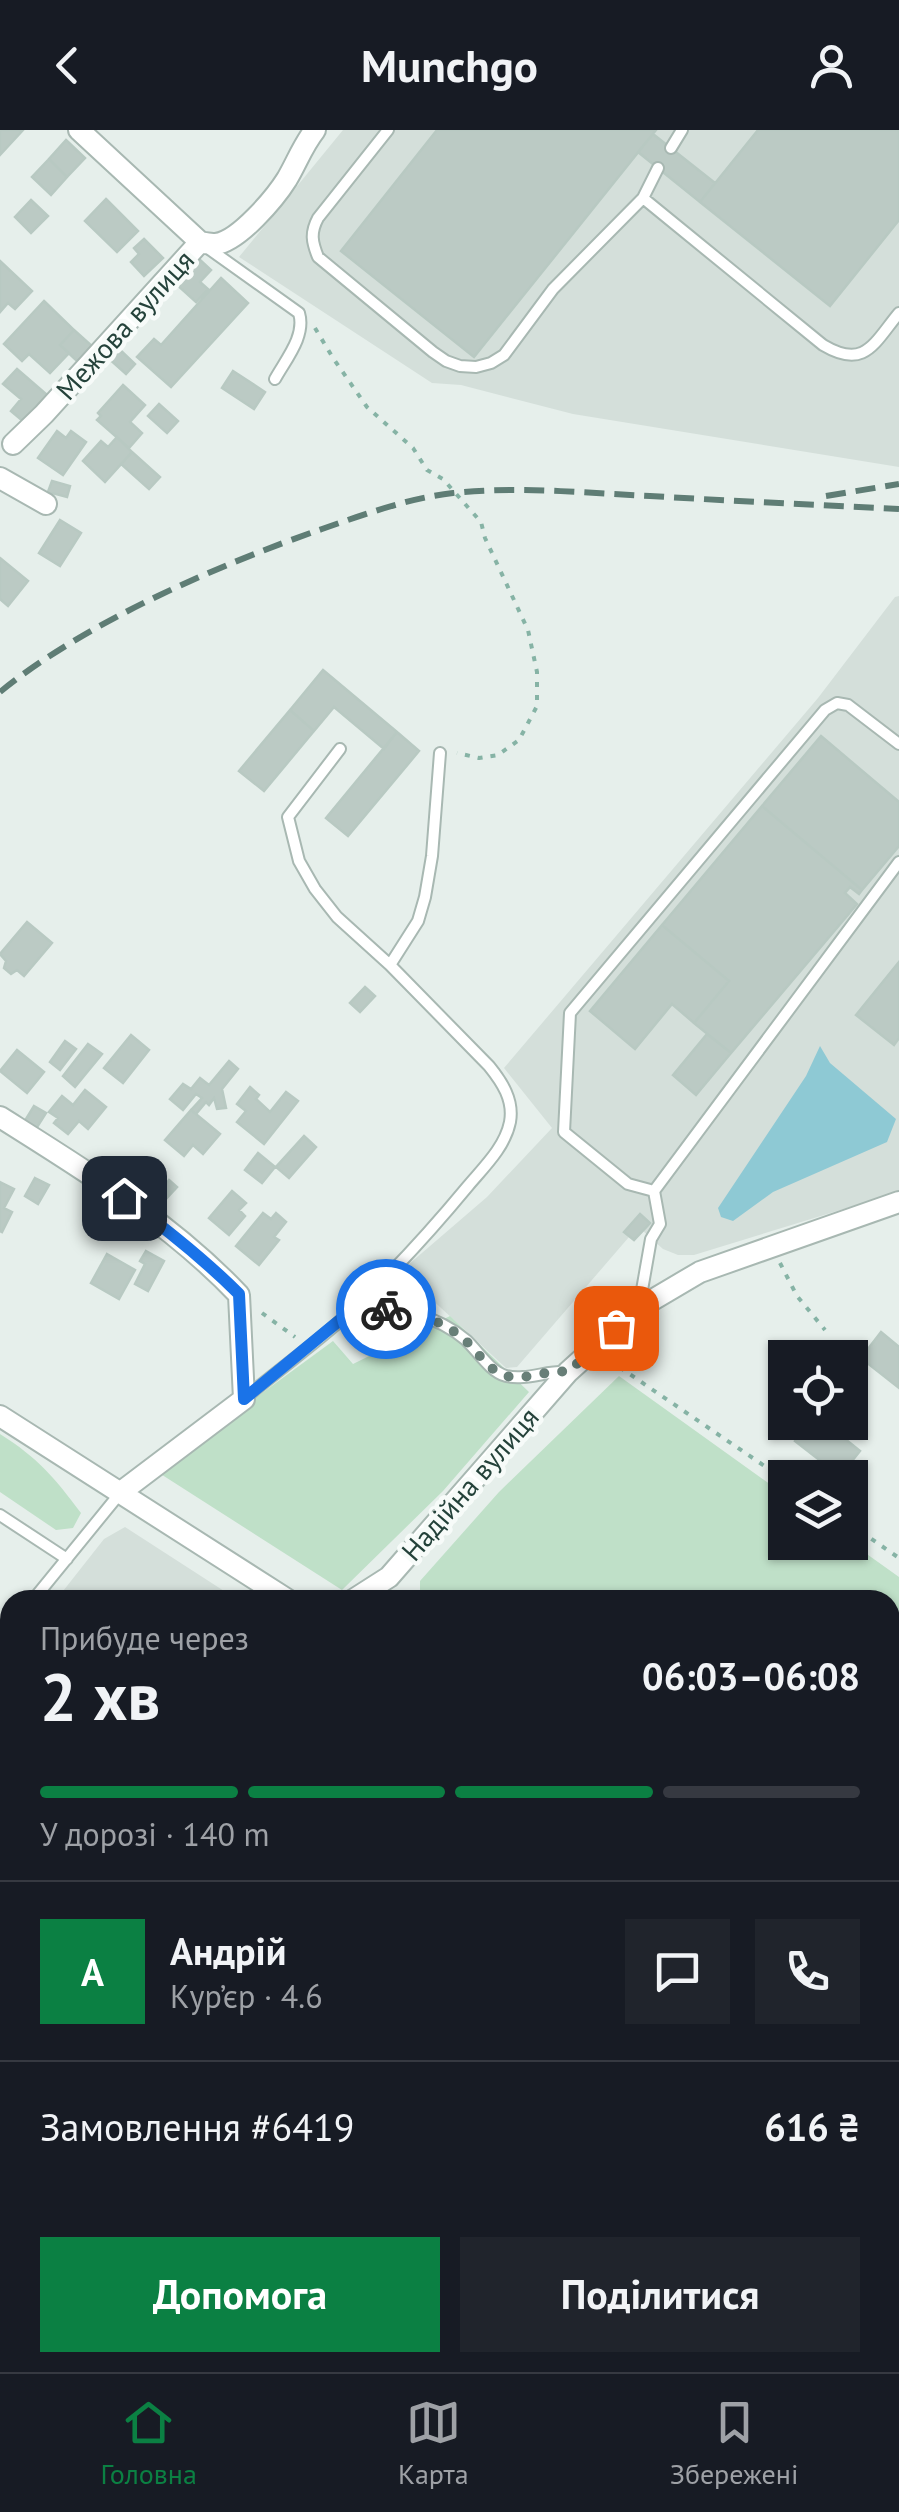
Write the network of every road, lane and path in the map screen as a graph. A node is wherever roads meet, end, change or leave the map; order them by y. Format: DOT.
graph roads {
  1 [pos="79,130"];
  2 [pos="316,130"];
  3 [pos="388,130"];
  4 [pos="682,130"];
  5 [pos="671,148"];
  6 [pos="658,168"];
  7 [pos="643,198"];
  8 [pos="200,242"];
  9 [pos="288,305"];
  10 [pos="899,313"];
  11 [pos="275,379"];
  12 [pos="13,444"];
  13 [pos="0,478"];
  14 [pos="46,504"];
  15 [pos="899,744"];
  16 [pos="340,749"];
  17 [pos="440,753"];
  18 [pos="899,862"];
  19 [pos="390,965"];
  20 [pos="0,1116"];
  21 [pos="654,1191"];
  22 [pos="899,1202"];
  23 [pos="771,1245"];
  24 [pos="239,1294"];
  25 [pos="357,1306"];
  26 [pos="638,1308"];
  27 [pos="824,1330"];
  28 [pos="308,1346"];
  29 [pos="592,1349"];
  30 [pos="568,1372"];
  31 [pos="244,1399"];
  32 [pos="0,1416"];
  33 [pos="768,1468"];
  34 [pos="120,1492"];
  35 [pos="0,1515"];
  36 [pos="868,1536"];
  37 [pos="899,1558"];
  38 [pos="67,1559"];
  39 [pos="41,1590"];
  40 [pos="272,1590"];
  41 [pos="368,1590"];
  1 -- 8 [label="street"];
  2 -- 8 [label="street, Межова вулиця"];
  3 -- 7 [label="lane"];
  4 -- 5 [label="lane"];
  6 -- 7 [label="lane"];
  7 -- 10 [label="lane"];
  8 -- 9 [label="lane"];
  8 -- 12 [label="street, Межова вулиця"];
  9 -- 11 [label="lane"];
  9 -- 17 [label="path"];
  13 -- 14 [label="street"];
  15 -- 21 [label="lane"];
  16 -- 19 [label="lane"];
  17 -- 19 [label="lane"];
  18 -- 21 [label="lane"];
  19 -- 25 [label="lane"];
  20 -- 24 [label="street"];
  21 -- 26 [label="lane"];
  22 -- 23 [label="street, Надійна вулиця"];
  23 -- 26 [label="street, Надійна вулиця"];
  23 -- 27 [label="path"];
  24 -- 28 [label="path"];
  24 -- 31 [label="street"];
  25 -- 28 [label="lane"];
  25 -- 30 [label="lane"];
  26 -- 29 [label="street, Надійна вулиця"];
  28 -- 31 [label="lane"];
  29 -- 30 [label="street, Надійна вулиця"];
  29 -- 33 [label="path"];
  30 -- 41 [label="street, Надійна вулиця"];
  31 -- 34 [label="street"];
  32 -- 34 [label="street"];
  34 -- 38 [label="lane"];
  34 -- 40 [label="street"];
  35 -- 38 [label="lane"];
  36 -- 37 [label="path"];
  38 -- 39 [label="lane"];
}
